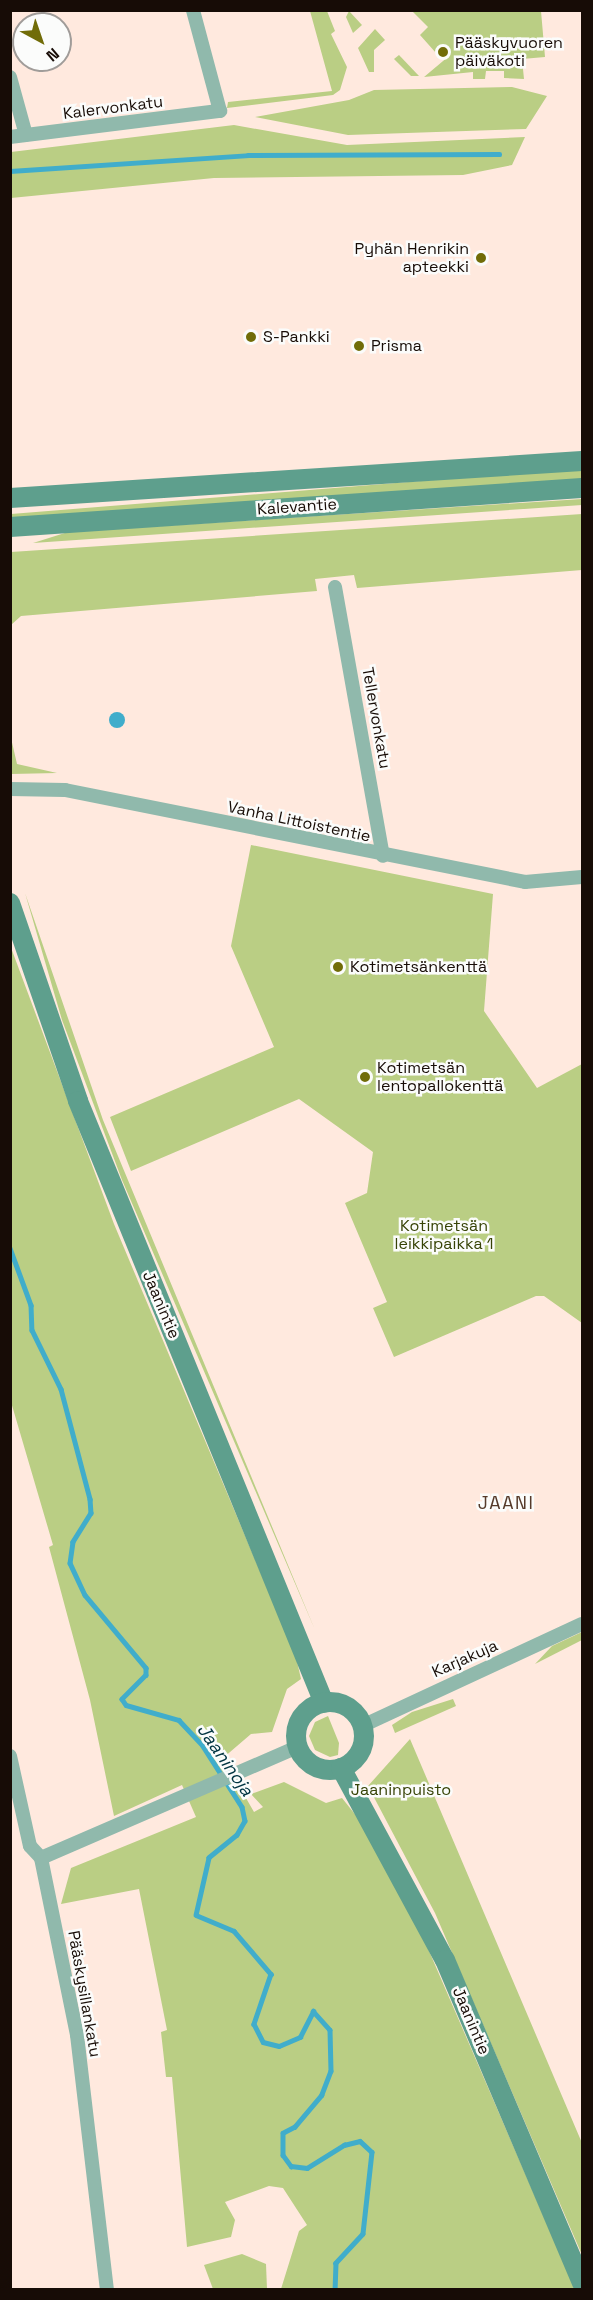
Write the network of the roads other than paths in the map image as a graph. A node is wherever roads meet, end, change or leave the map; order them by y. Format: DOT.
graph roads {
  1 [pos="194,10"];
  2 [pos="10,77"];
  3 [pos="26,135"];
  4 [pos="10,137"];
  5 [pos="582,461"];
  6 [pos="582,488"];
  7 [pos="10,498"];
  8 [pos="10,527"];
  9 [pos="335,587"];
  10 [pos="10,789"];
  11 [pos="384,856"];
  12 [pos="582,877"];
  13 [pos="10,903"];
  14 [pos="582,1624"];
  15 [pos="324,1702"];
  16 [pos="362,1726"];
  17 [pos="298,1747"];
  18 [pos="10,1756"];
  19 [pos="341,1768"];
  20 [pos="41,1858"];
  21 [pos="582,2283"];
  22 [pos="107,2289"];
  1 -- 3 [label="street, Kalervonkatu"];
  2 -- 3 [label="street"];
  3 -- 4 [label="street, Kalervonkatu"];
  5 -- 7 [label="main road, Kalevantie"];
  6 -- 8 [label="main road, Kalevantie"];
  9 -- 11 [label="street, Tellervonkatu"];
  10 -- 11 [label="street, Vanha Littoistentie"];
  11 -- 12 [label="street, Vanha Littoistentie"];
  13 -- 15 [label="main road, Jaanintie"];
  14 -- 16 [label="street, Karjakuja"];
  15 -- 16 [label="main road"];
  15 -- 17 [label="main road"];
  16 -- 19 [label="main road"];
  17 -- 19 [label="main road"];
  17 -- 20 [label="street"];
  18 -- 20 [label="street, Pääskysillankatu"];
  19 -- 21 [label="main road, Jaanintie"];
  20 -- 22 [label="street, Pääskysillankatu"];
}
